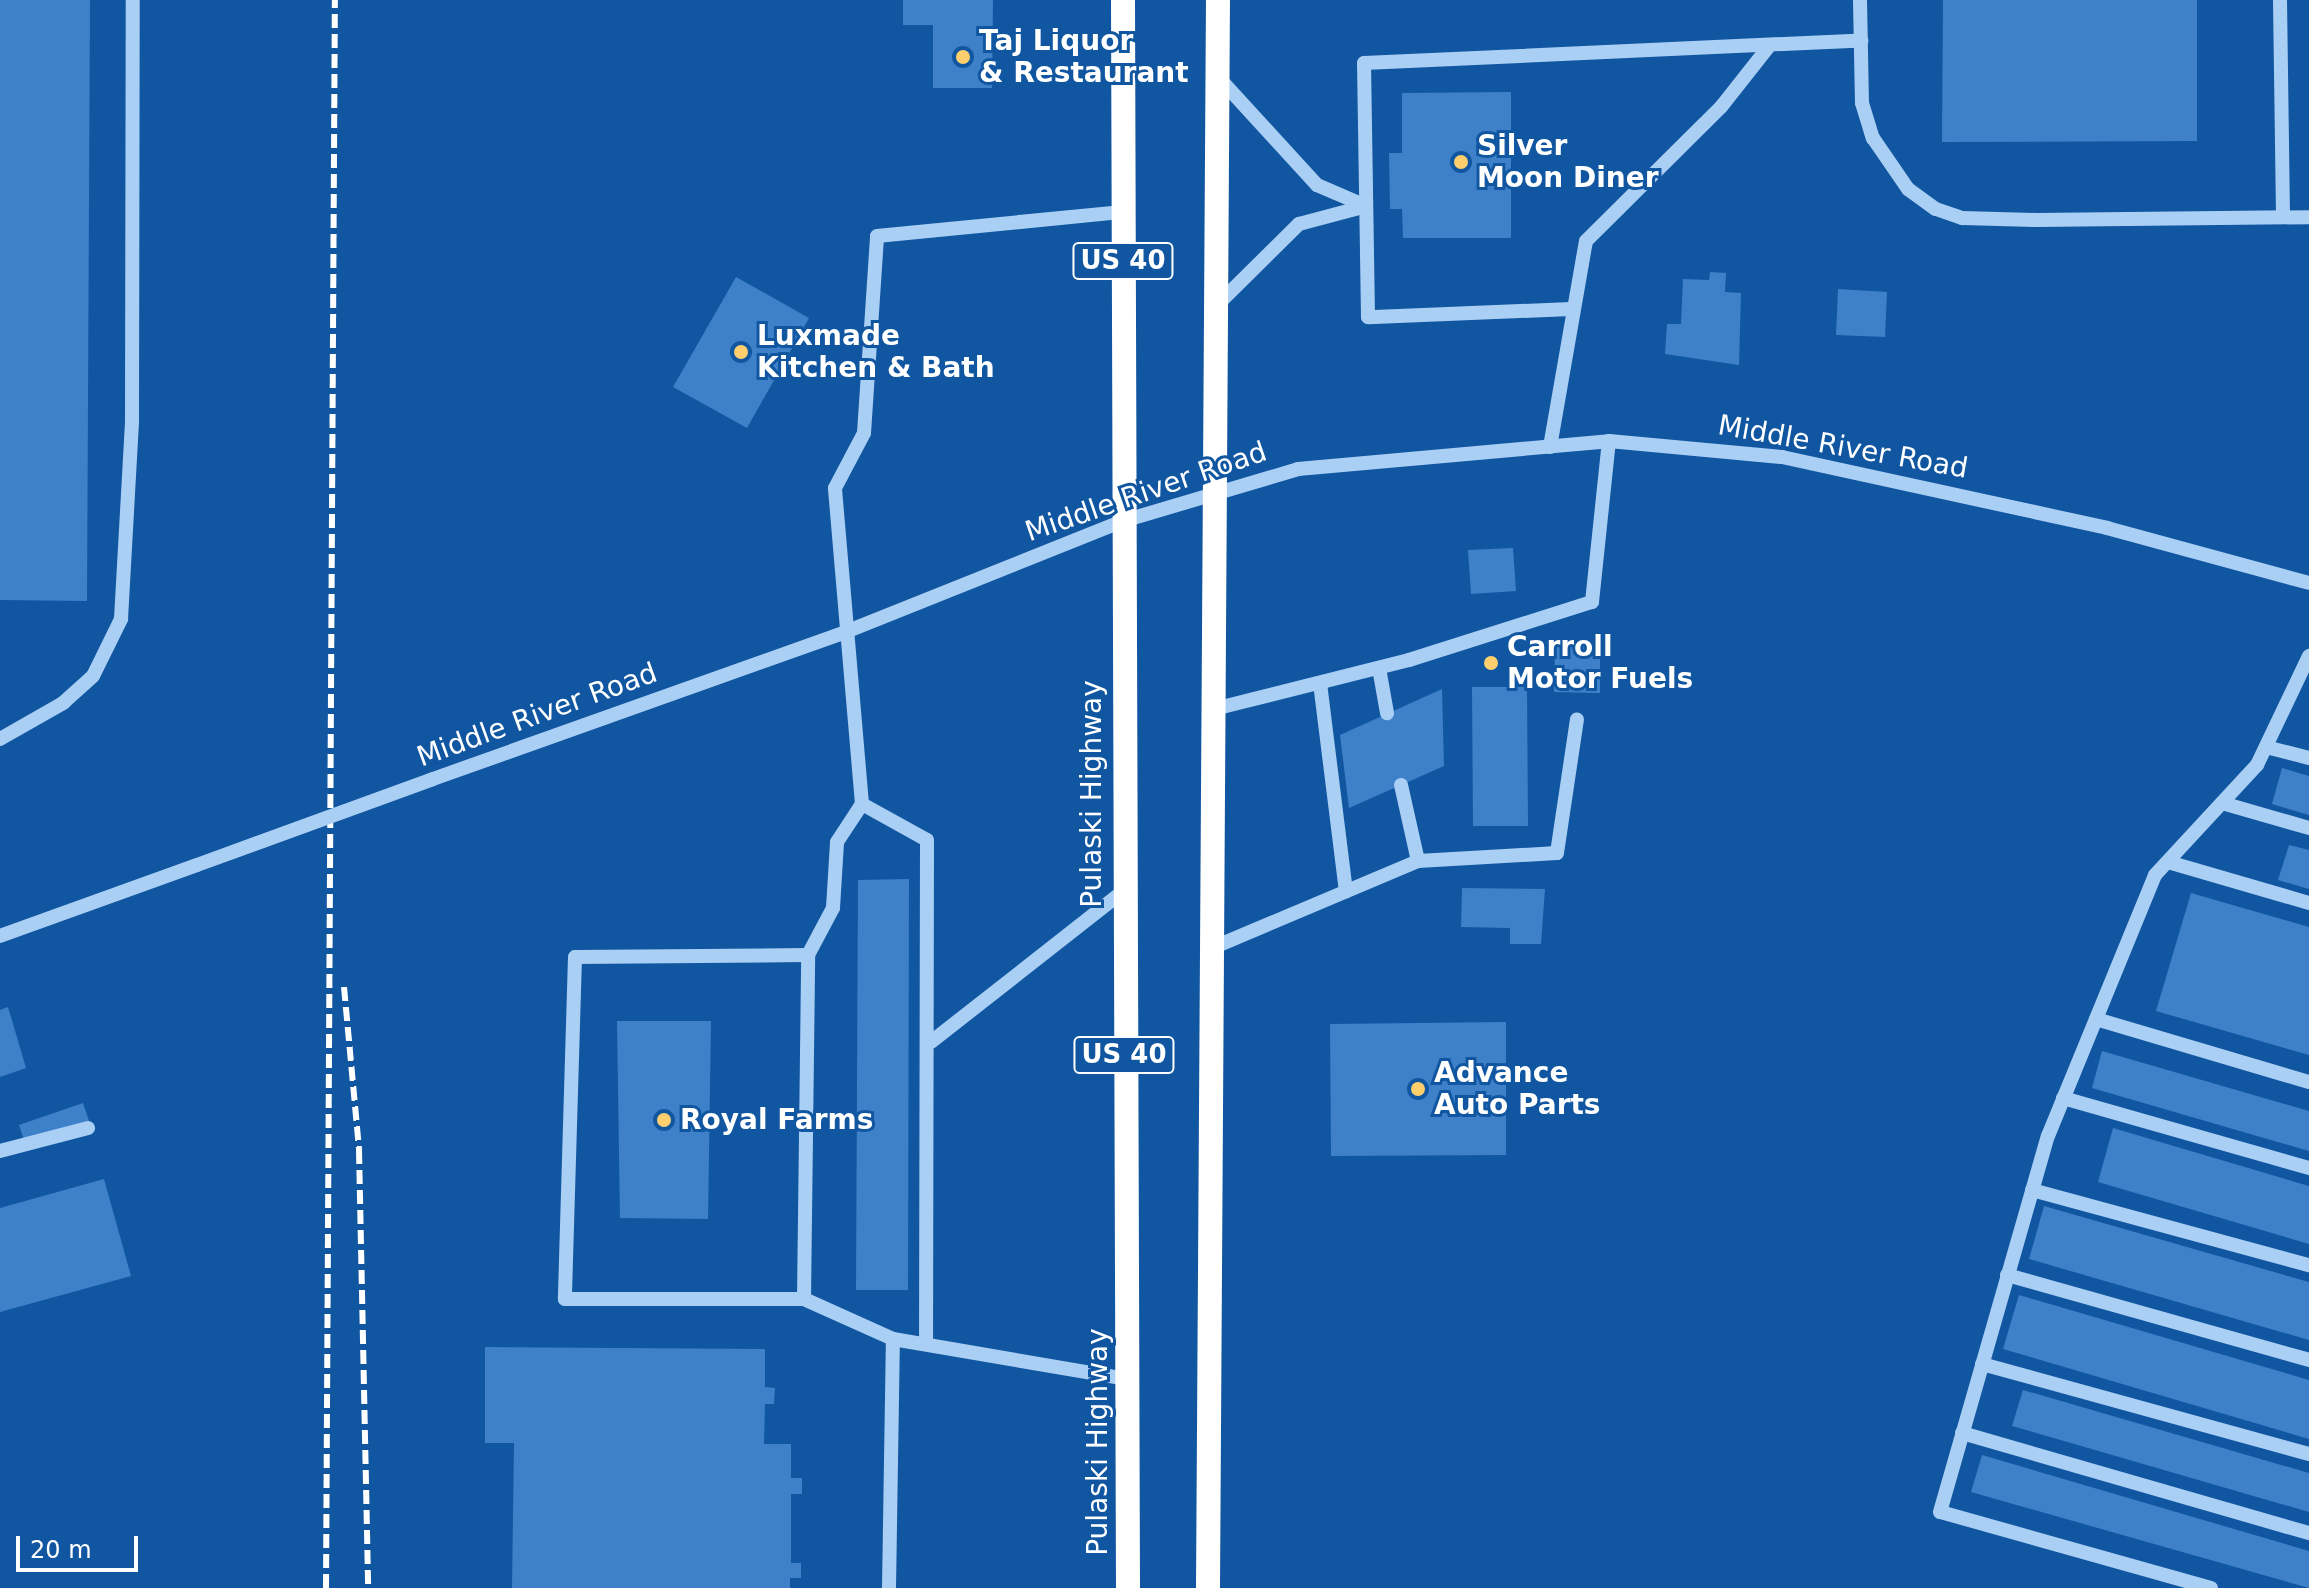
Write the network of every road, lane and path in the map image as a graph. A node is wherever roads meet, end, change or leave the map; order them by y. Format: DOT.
graph roads {
  1 [pos="133,0"];
  2 [pos="1123,0"];
  3 [pos="1218,0"];
  4 [pos="1860,0"];
  5 [pos="2280,0"];
  6 [pos="1861,40"];
  7 [pos="1770,45"];
  8 [pos="1217,76"];
  9 [pos="1366,206"];
  10 [pos="1123,212"];
  11 [pos="2283,217"];
  12 [pos="2309,217"];
  13 [pos="1216,306"];
  14 [pos="1571,309"];
  15 [pos="1609,441"];
  16 [pos="1550,447"];
  17 [pos="1216,493"];
  18 [pos="1123,521"];
  19 [pos="2309,583"];
  20 [pos="848,631"];
  21 [pos="2309,656"];
  22 [pos="1379,668"];
  23 [pos="1320,683"];
  24 [pos="1214,709"];
  25 [pos="1387,713"];
  26 [pos="1577,719"];
  27 [pos="0,739"];
  28 [pos="2266,747"];
  29 [pos="2309,758"];
  30 [pos="1401,785"];
  31 [pos="2222,803"];
  32 [pos="862,804"];
  33 [pos="2309,828"];
  34 [pos="1418,861"];
  35 [pos="2168,862"];
  36 [pos="1346,891"];
  37 [pos="1122,892"];
  38 [pos="2309,903"];
  39 [pos="0,936"];
  40 [pos="1212,948"];
  41 [pos="808,955"];
  42 [pos="2096,1019"];
  43 [pos="931,1042"];
  44 [pos="2309,1082"];
  45 [pos="2063,1098"];
  46 [pos="88,1128"];
  47 [pos="0,1151"];
  48 [pos="2309,1168"];
  49 [pos="2032,1190"];
  50 [pos="2309,1265"];
  51 [pos="2007,1275"];
  52 [pos="804,1299"];
  53 [pos="893,1339"];
  54 [pos="926,1344"];
  55 [pos="2309,1360"];
  56 [pos="1982,1364"];
  57 [pos="1128,1379"];
  58 [pos="1962,1433"];
  59 [pos="2309,1454"];
  60 [pos="2309,1533"];
  61 [pos="889,1588"];
  62 [pos="1128,1588"];
  63 [pos="1208,1588"];
  64 [pos="2211,1588"];
  1 -- 27 [label="street"];
  2 -- 10 [label="highway, Pulaski Highway / US 40"];
  3 -- 8 [label="highway, US 40"];
  4 -- 6 [label="street"];
  5 -- 11 [label="street"];
  6 -- 7 [label="street"];
  6 -- 11 [label="street"];
  7 -- 9 [label="street"];
  7 -- 14 [label="street"];
  8 -- 9 [label="street"];
  8 -- 13 [label="highway, US 40"];
  9 -- 13 [label="street"];
  9 -- 14 [label="street"];
  10 -- 18 [label="highway, Pulaski Highway / US 40"];
  10 -- 20 [label="street"];
  11 -- 12 [label="street"];
  13 -- 17 [label="highway, US 40"];
  14 -- 16 [label="street"];
  15 -- 16 [label="street, Middle River Road"];
  15 -- 19 [label="street, Middle River Road"];
  15 -- 22 [label="street"];
  16 -- 17 [label="street, Middle River Road"];
  17 -- 18 [label="street, Middle River Road"];
  17 -- 24 [label="highway, US 40"];
  18 -- 20 [label="street, Middle River Road"];
  18 -- 37 [label="highway, Pulaski Highway / US 40"];
  20 -- 32 [label="street"];
  20 -- 39 [label="street, Middle River Road, bridge"];
  21 -- 28 [label="street"];
  22 -- 23 [label="street"];
  22 -- 25 [label="street"];
  23 -- 24 [label="street"];
  23 -- 36 [label="street"];
  24 -- 40 [label="highway, US 40"];
  26 -- 34 [label="street"];
  28 -- 29 [label="street"];
  28 -- 31 [label="street"];
  30 -- 34 [label="street"];
  31 -- 33 [label="street"];
  31 -- 35 [label="street"];
  32 -- 41 [label="street"];
  32 -- 43 [label="street"];
  34 -- 36 [label="street"];
  35 -- 38 [label="street"];
  35 -- 42 [label="street"];
  36 -- 40 [label="street"];
  37 -- 43 [label="street"];
  37 -- 57 [label="highway, Pulaski Highway / US 40"];
  40 -- 63 [label="highway, US 40"];
  41 -- 52 [label="street"];
  41 -- 52 [label="street"];
  42 -- 44 [label="street"];
  42 -- 45 [label="street"];
  43 -- 54 [label="street"];
  45 -- 48 [label="street"];
  45 -- 49 [label="street"];
  46 -- 47 [label="street"];
  49 -- 50 [label="street"];
  49 -- 51 [label="street"];
  51 -- 55 [label="street"];
  51 -- 56 [label="street"];
  52 -- 53 [label="street"];
  53 -- 54 [label="street"];
  53 -- 61 [label="street"];
  54 -- 57 [label="street"];
  56 -- 58 [label="street"];
  56 -- 59 [label="street"];
  57 -- 62 [label="highway, Pulaski Highway / US 40"];
  58 -- 60 [label="street"];
  58 -- 64 [label="street"];
}
